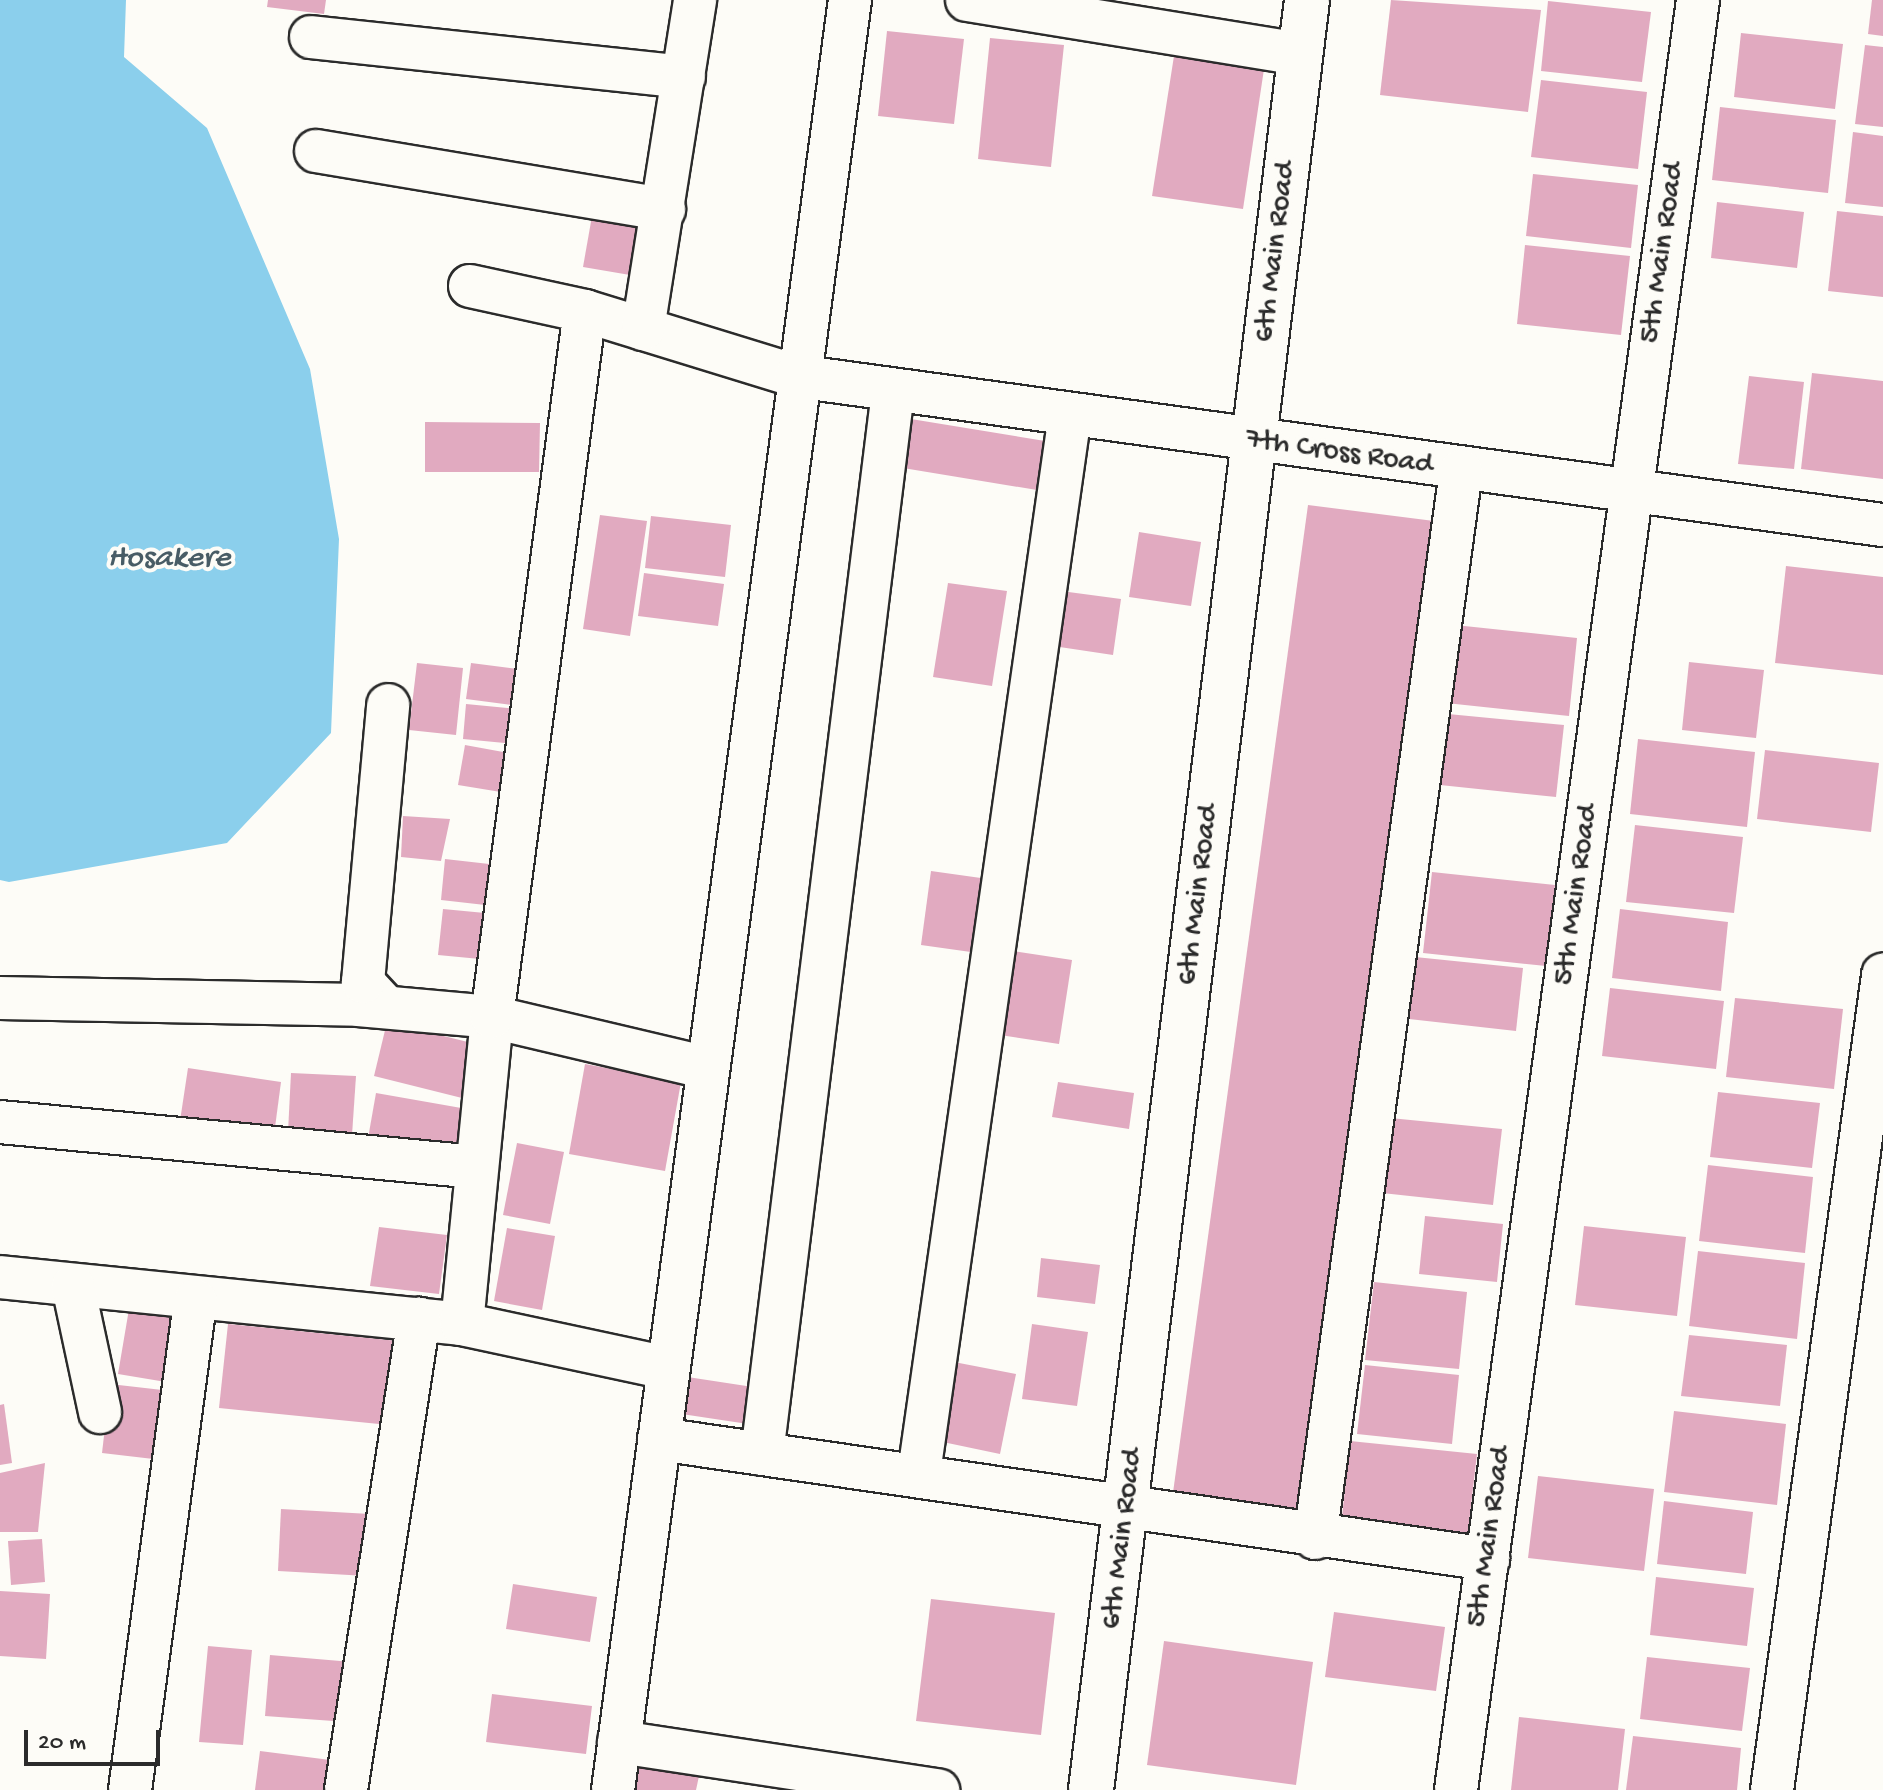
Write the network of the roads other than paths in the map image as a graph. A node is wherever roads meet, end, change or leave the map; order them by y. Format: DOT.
graph roads {
  1 [pos="695,0"];
  2 [pos="850,0"];
  3 [pos="967,0"];
  4 [pos="1307,0"];
  5 [pos="1698,0"];
  6 [pos="1092,10"];
  7 [pos="311,37"];
  8 [pos="1301,54"];
  9 [pos="684,77"];
  10 [pos="316,151"];
  11 [pos="664,209"];
  12 [pos="470,286"];
  13 [pos="585,311"];
  14 [pos="643,329"];
  15 [pos="796,376"];
  16 [pos="893,391"];
  17 [pos="1070,415"];
  18 [pos="1253,444"];
  19 [pos="1461,471"];
  20 [pos="1632,491"];
  21 [pos="1883,525"];
  22 [pos="388,705"];
  23 [pos="1883,975"];
  24 [pos="0,998"];
  25 [pos="386,1007"];
  26 [pos="492,1017"];
  27 [pos="707,1068"];
  28 [pos="0,1122"];
  29 [pos="477,1167"];
  30 [pos="0,1277"];
  31 [pos="73,1286"];
  32 [pos="195,1300"];
  33 [pos="419,1319"];
  34 [pos="462,1324"];
  35 [pos="668,1368"];
  36 [pos="100,1412"];
  37 [pos="659,1439"];
  38 [pos="762,1454"];
  39 [pos="919,1473"];
  40 [pos="1129,1507"];
  41 [pos="1315,1538"];
  42 [pos="1488,1559"];
  43 [pos="619,1742"];
  44 [pos="717,1774"];
  45 [pos="863,1784"];
  46 [pos="130,1790"];
  47 [pos="346,1790"];
  48 [pos="613,1790"];
  49 [pos="938,1790"];
  50 [pos="1091,1790"];
  51 [pos="1456,1790"];
  52 [pos="1772,1790"];
  1 -- 9 [label="street"];
  2 -- 15 [label="street"];
  3 -- 6 [label="street"];
  4 -- 8 [label="street, 6th Main Road"];
  5 -- 20 [label="street, 5th Main Road"];
  6 -- 8 [label="street"];
  7 -- 9 [label="street"];
  8 -- 18 [label="street, 6th Main Road"];
  9 -- 11 [label="street"];
  10 -- 11 [label="street"];
  11 -- 14 [label="street"];
  12 -- 13 [label="street, 7th Cross Road"];
  13 -- 14 [label="street, 7th Cross Road"];
  13 -- 26 [label="street"];
  14 -- 15 [label="street, 7th Cross Road"];
  15 -- 16 [label="street, 7th Cross Road"];
  15 -- 27 [label="street"];
  16 -- 17 [label="street, 7th Cross Road"];
  16 -- 38 [label="street"];
  17 -- 18 [label="street, 7th Cross Road"];
  17 -- 39 [label="street"];
  18 -- 19 [label="street, 7th Cross Road"];
  18 -- 40 [label="street, 6th Main Road"];
  19 -- 20 [label="street, 7th Cross Road"];
  19 -- 41 [label="street"];
  20 -- 21 [label="street, 7th Cross Road"];
  20 -- 42 [label="street, 5th Main Road"];
  22 -- 25 [label="street"];
  23 -- 52 [label="street"];
  24 -- 25 [label="street"];
  25 -- 26 [label="street"];
  26 -- 27 [label="street"];
  26 -- 29 [label="street"];
  27 -- 35 [label="street"];
  28 -- 29 [label="street"];
  29 -- 34 [label="street"];
  30 -- 31 [label="street"];
  31 -- 32 [label="street"];
  31 -- 36 [label="street"];
  32 -- 33 [label="street"];
  32 -- 46 [label="street"];
  33 -- 34 [label="street"];
  33 -- 47 [label="street"];
  34 -- 35 [label="street"];
  35 -- 37 [label="street"];
  37 -- 38 [label="street"];
  37 -- 43 [label="street"];
  38 -- 39 [label="street"];
  39 -- 40 [label="street"];
  40 -- 41 [label="street"];
  40 -- 50 [label="street, 6th Main Road"];
  41 -- 42 [label="street"];
  42 -- 51 [label="street, 5th Main Road"];
  43 -- 44 [label="street"];
  43 -- 48 [label="street"];
  44 -- 45 [label="street"];
  45 -- 49 [label="street"];
}
